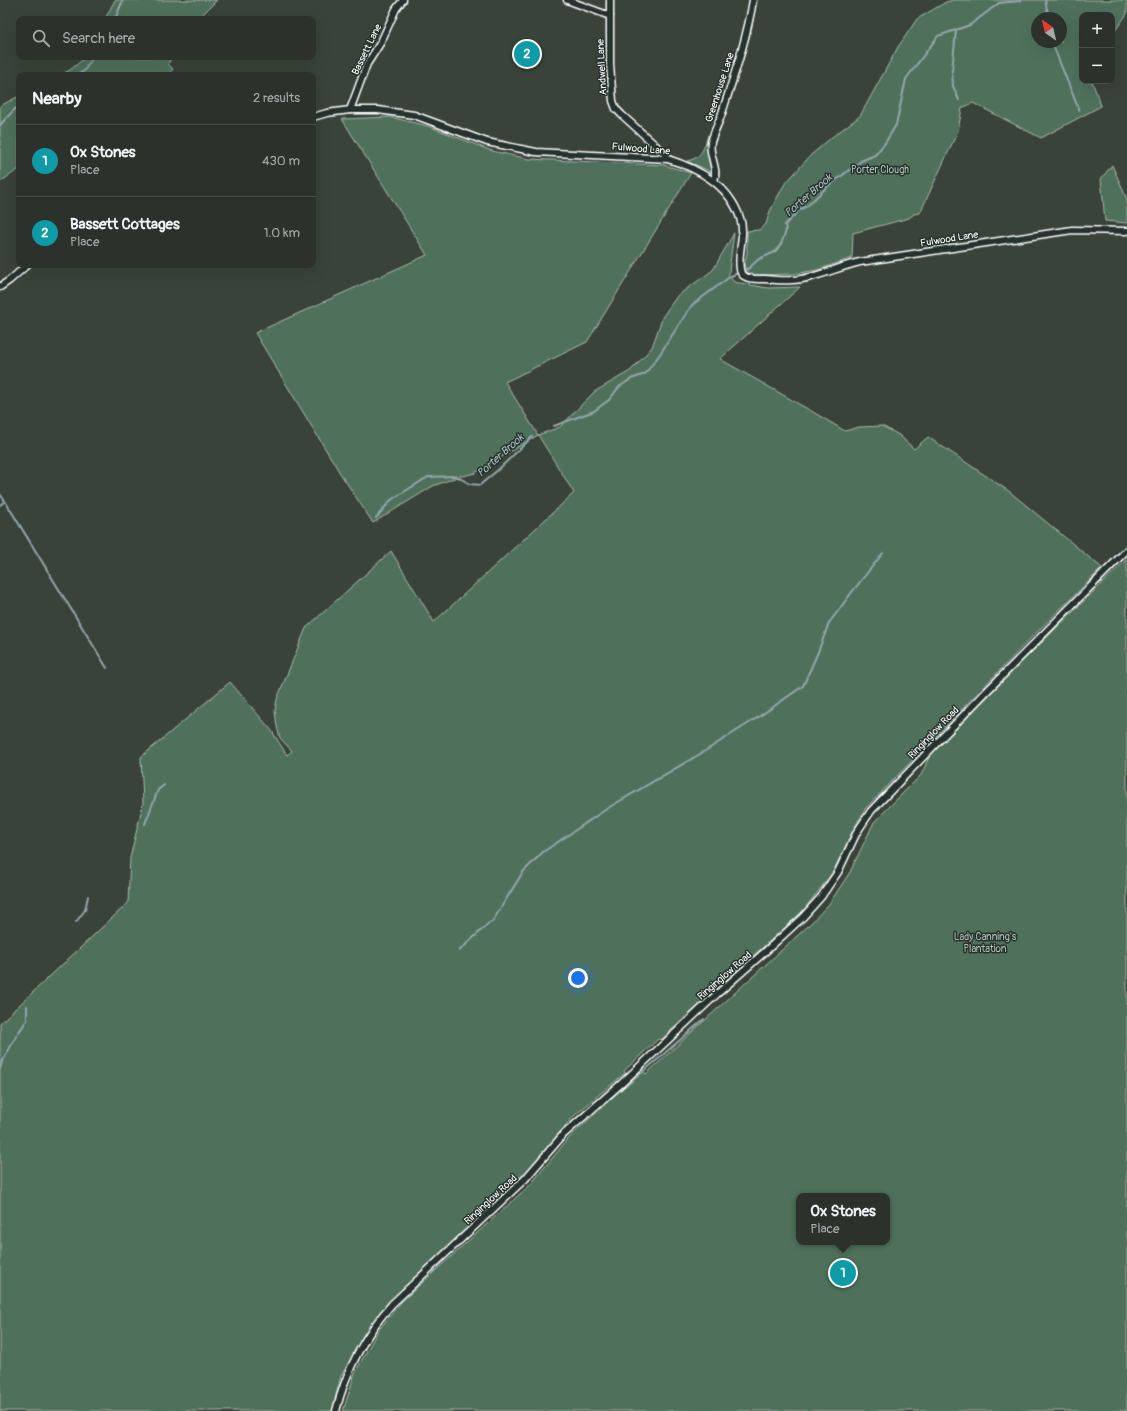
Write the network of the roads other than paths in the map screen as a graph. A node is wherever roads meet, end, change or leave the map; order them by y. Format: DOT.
graph roads {
  1 [pos="403,0"];
  2 [pos="567,0"];
  3 [pos="610,0"];
  4 [pos="753,0"];
  5 [pos="610,16"];
  6 [pos="350,110"];
  7 [pos="316,116"];
  8 [pos="668,159"];
  9 [pos="714,181"];
  10 [pos="1127,231"];
  11 [pos="24,268"];
  12 [pos="0,287"];
  13 [pos="1127,550"];
  14 [pos="336,1411"];
  1 -- 6 [label="street, Bassett Lane"];
  2 -- 5 [label="street"];
  3 -- 5 [label="street, Andwell Lane"];
  4 -- 9 [label="street, Greenhouse Lane"];
  5 -- 8 [label="street, Andwell Lane"];
  6 -- 7 [label="street, Fulwood Lane"];
  6 -- 8 [label="street, Fulwood Lane"];
  8 -- 9 [label="street, Fulwood Lane"];
  9 -- 10 [label="street, Fulwood Lane"];
  11 -- 12 [label="street"];
  13 -- 14 [label="street, Ringinglow Road"];
}
